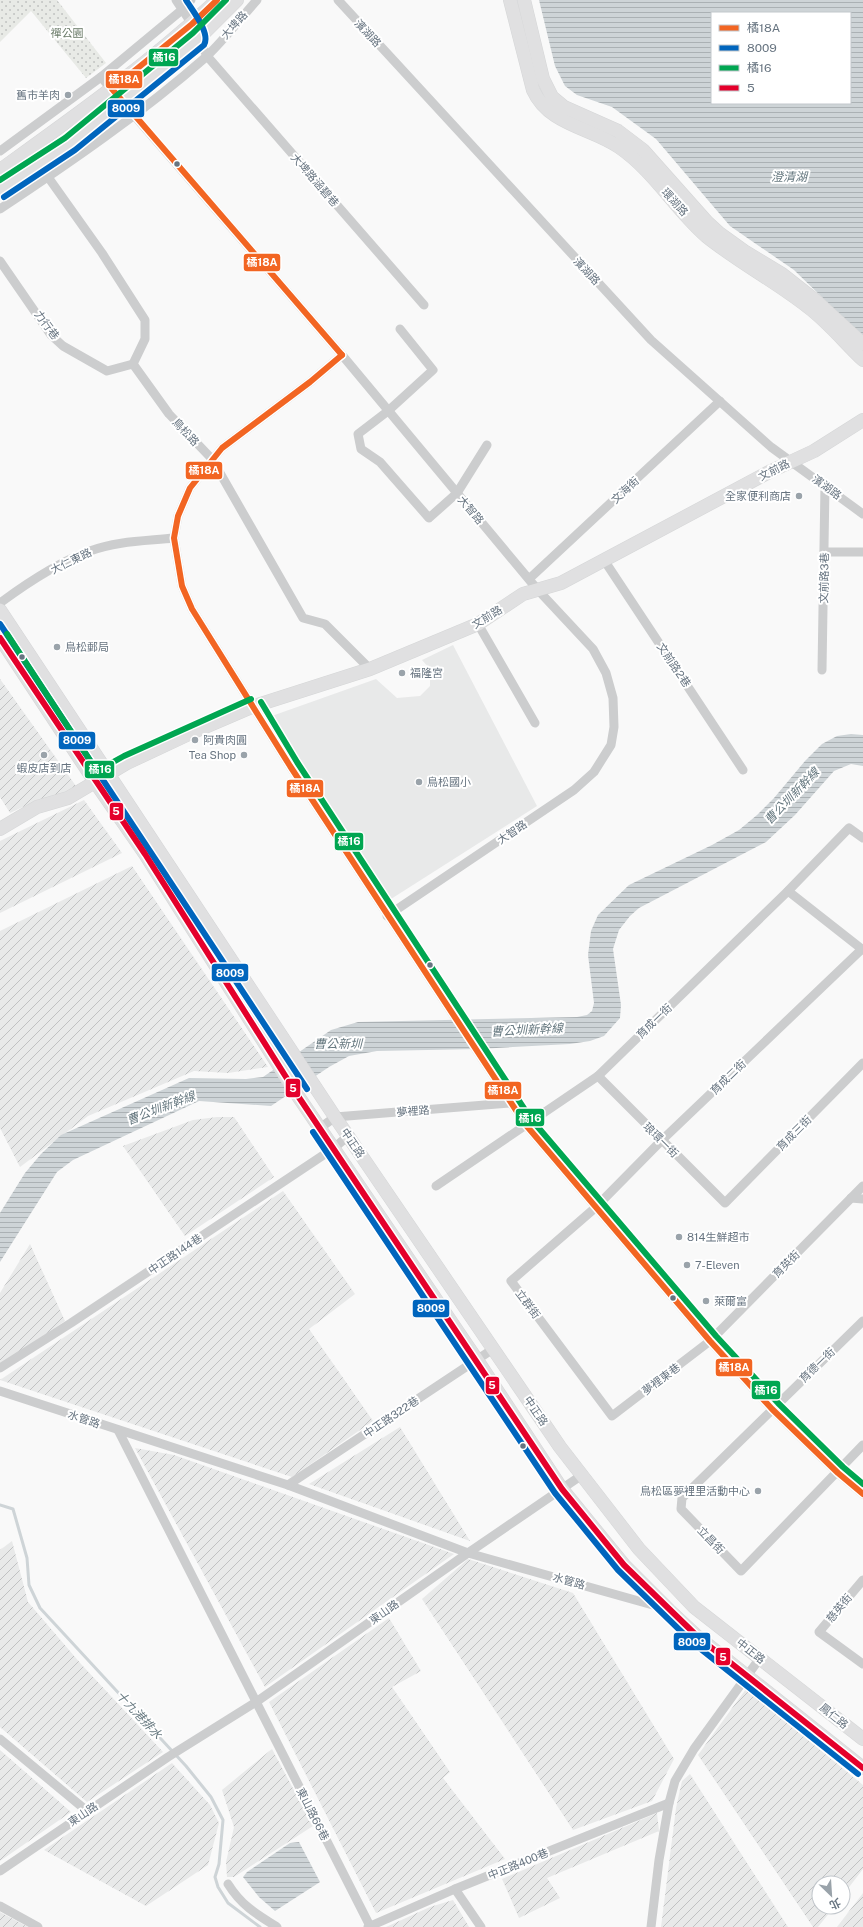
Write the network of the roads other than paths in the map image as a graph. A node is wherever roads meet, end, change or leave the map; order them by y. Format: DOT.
graph roads {
  1 [pos="176,0"];
  2 [pos="190,0"];
  3 [pos="217,0"];
  4 [pos="238,0"];
  5 [pos="257,0"];
  6 [pos="338,0"];
  7 [pos="510,0"];
  8 [pos="524,0"];
  9 [pos="183,9"];
  10 [pos="192,24"];
  11 [pos="531,26"];
  12 [pos="518,29"];
  13 [pos="198,40"];
  14 [pos="207,56"];
  15 [pos="100,77"];
  16 [pos="112,89"];
  17 [pos="123,102"];
  18 [pos="134,114"];
  19 [pos="0,151"];
  20 [pos="0,170"];
  21 [pos="48,177"];
  22 [pos="0,190"];
  23 [pos="0,209"];
  24 [pos="0,261"];
  25 [pos="424,305"];
  26 [pos="400,329"];
  27 [pos="863,344"];
  28 [pos="342,355"];
  29 [pos="863,360"];
  30 [pos="133,364"];
  31 [pos="720,400"];
  32 [pos="388,411"];
  33 [pos="863,420"];
  34 [pos="487,445"];
  35 [pos="212,459"];
  36 [pos="792,461"];
  37 [pos="825,486"];
  38 [pos="457,493"];
  39 [pos="863,514"];
  40 [pos="174,538"];
  41 [pos="824,552"];
  42 [pos="863,552"];
  43 [pos="604,560"];
  44 [pos="529,579"];
  45 [pos="537,589"];
  46 [pos="0,603"];
  47 [pos="0,610"];
  48 [pos="478,624"];
  49 [pos="0,638"];
  50 [pos="370,669"];
  51 [pos="822,670"];
  52 [pos="254,706"];
  53 [pos="535,723"];
  54 [pos="743,770"];
  55 [pos="109,773"];
  56 [pos="95,782"];
  57 [pos="0,830"];
  58 [pos="863,838"];
  59 [pos="788,891"];
  60 [pos="387,916"];
  61 [pos="862,949"];
  62 [pos="863,1063"];
  63 [pos="598,1076"];
  64 [pos="511,1103"];
  65 [pos="335,1117"];
  66 [pos="525,1124"];
  67 [pos="320,1128"];
  68 [pos="348,1136"];
  69 [pos="661,1141"];
  70 [pos="334,1148"];
  71 [pos="436,1186"];
  72 [pos="863,1186"];
  73 [pos="851,1198"];
  74 [pos="863,1199"];
  75 [pos="725,1203"];
  76 [pos="595,1208"];
  77 [pos="863,1321"];
  78 [pos="710,1342"];
  79 [pos="494,1349"];
  80 [pos="478,1360"];
  81 [pos="0,1368"];
  82 [pos="0,1391"];
  83 [pos="772,1409"];
  84 [pos="612,1416"];
  85 [pos="118,1430"];
  86 [pos="863,1446"];
  87 [pos="838,1472"];
  88 [pos="582,1475"];
  89 [pos="288,1485"];
  90 [pos="562,1489"];
  91 [pos="863,1494"];
  92 [pos="468,1553"];
  93 [pos="863,1580"];
  94 [pos="669,1610"];
  95 [pos="760,1658"];
  96 [pos="863,1664"];
  97 [pos="748,1676"];
  98 [pos="806,1694"];
  99 [pos="256,1702"];
  100 [pos="789,1708"];
  101 [pos="0,1739"];
  102 [pos="863,1739"];
  103 [pos="863,1768"];
  104 [pos="669,1803"];
  105 [pos="87,1811"];
  106 [pos="0,1871"];
  107 [pos="228,1884"];
  108 [pos="455,1889"];
  109 [pos="0,1906"];
  110 [pos="369,1926"];
  111 [pos="38,1927"];
  112 [pos="277,1927"];
  113 [pos="481,1927"];
  114 [pos="651,1927"];
  1 -- 9 [label="street, 大埤路涵碧巷"];
  2 -- 9 [label="street"];
  3 -- 10 [label="main road"];
  4 -- 13 [label="main road, 大埤路"];
  5 -- 14 [label="street, 大埤路"];
  6 -- 31 [label="street, 濱湖路"];
  7 -- 12 [label="main road, 環湖路"];
  8 -- 11 [label="main road, 環湖路"];
  9 -- 10 [label="street, 大埤路涵碧巷"];
  9 -- 15 [label="street"];
  10 -- 13 [label="street, 大埤路涵碧巷"];
  10 -- 16 [label="main road"];
  11 -- 12 [label="main road"];
  11 -- 27 [label="main road, 環湖路"];
  12 -- 29 [label="main road, 環湖路"];
  13 -- 14 [label="street, 大埤路涵碧巷"];
  13 -- 17 [label="main road, 大埤路"];
  14 -- 18 [label="street, 大埤路"];
  14 -- 25 [label="street, 大埤路涵碧巷"];
  15 -- 16 [label="street, 大智路"];
  15 -- 19 [label="street"];
  16 -- 17 [label="street, 大智路"];
  16 -- 20 [label="main road"];
  17 -- 18 [label="street, 大智路"];
  17 -- 22 [label="main road, 大埤路"];
  18 -- 21 [label="street, 大埤路"];
  18 -- 28 [label="street, 大智路"];
  21 -- 23 [label="street, 大埤路"];
  21 -- 30 [label="street"];
  24 -- 30 [label="street, 力行巷"];
  26 -- 32 [label="street"];
  28 -- 32 [label="street, 大智路"];
  28 -- 35 [label="street"];
  30 -- 35 [label="street, 鳥松路"];
  31 -- 36 [label="street, 濱湖路"];
  31 -- 44 [label="street, 文海街"];
  32 -- 38 [label="street, 大智路"];
  32 -- 38 [label="street"];
  33 -- 36 [label="main road, 文前路"];
  34 -- 38 [label="street"];
  35 -- 40 [label="street"];
  35 -- 50 [label="street, 鳥松路"];
  36 -- 37 [label="street, 濱湖路"];
  36 -- 43 [label="main road, 文前路"];
  37 -- 39 [label="street, 濱湖路"];
  37 -- 41 [label="street, 文前路3巷"];
  38 -- 44 [label="street, 大智路"];
  40 -- 46 [label="street, 大仁東路"];
  40 -- 52 [label="street"];
  41 -- 42 [label="street"];
  41 -- 51 [label="street, 文前路3巷"];
  43 -- 45 [label="main road, 文前路"];
  43 -- 54 [label="street, 文前路2巷"];
  44 -- 45 [label="street, 大智路"];
  45 -- 48 [label="main road, 文前路"];
  45 -- 60 [label="street, 大智路"];
  47 -- 55 [label="main road"];
  48 -- 50 [label="main road, 文前路"];
  48 -- 53 [label="street"];
  49 -- 56 [label="main road"];
  50 -- 52 [label="main road, 文前路"];
  52 -- 55 [label="main road, 文前路"];
  52 -- 60 [label="street"];
  55 -- 56 [label="main road, 文前路"];
  55 -- 65 [label="main road, 中正路"];
  56 -- 57 [label="main road, 文前路"];
  56 -- 67 [label="main road, 中正路"];
  58 -- 59 [label="street, 育成一街"];
  59 -- 61 [label="street"];
  59 -- 63 [label="street, 育成一街"];
  60 -- 64 [label="street"];
  61 -- 69 [label="street, 育成二街"];
  62 -- 75 [label="street, 育成三街"];
  63 -- 66 [label="street, 育成一街"];
  63 -- 69 [label="street, 琅環一街"];
  64 -- 65 [label="street, 夢裡路"];
  64 -- 66 [label="street"];
  65 -- 67 [label="street"];
  65 -- 68 [label="main road, 中正路"];
  66 -- 71 [label="street, 育成一街"];
  66 -- 76 [label="street"];
  67 -- 70 [label="main road, 中正路"];
  68 -- 70 [label="street, 中正路144巷"];
  68 -- 79 [label="main road, 中正路"];
  69 -- 75 [label="street, 琅環一街"];
  69 -- 76 [label="street, 育成二街"];
  70 -- 80 [label="main road, 中正路"];
  70 -- 81 [label="street, 中正路144巷"];
  72 -- 73 [label="street, 育英街"];
  73 -- 74 [label="street"];
  73 -- 78 [label="street, 育英街"];
  76 -- 78 [label="street"];
  76 -- 84 [label="street, 立群街"];
  77 -- 83 [label="street, 育德一街"];
  78 -- 83 [label="street"];
  78 -- 84 [label="street, 夢裡東巷"];
  79 -- 80 [label="street, 中正路322巷"];
  79 -- 88 [label="main road, 中正路"];
  80 -- 89 [label="street, 中正路322巷"];
  80 -- 90 [label="main road, 中正路"];
  82 -- 85 [label="street, 水管路"];
  83 -- 87 [label="street"];
  83 -- 87 [label="street, 立昌街"];
  85 -- 89 [label="street, 水管路"];
  85 -- 99 [label="street, 東山路66巷"];
  86 -- 87 [label="street"];
  87 -- 91 [label="street"];
  88 -- 90 [label="street, 東山路"];
  88 -- 95 [label="main road, 中正路"];
  89 -- 92 [label="street, 水管路"];
  90 -- 92 [label="street, 東山路"];
  90 -- 94 [label="main road, 中正路"];
  92 -- 94 [label="street, 水管路"];
  92 -- 99 [label="street, 東山路"];
  93 -- 96 [label="street, 慈英街"];
  94 -- 97 [label="main road, 中正路"];
  95 -- 97 [label="street"];
  95 -- 98 [label="main road, 中正路"];
  97 -- 100 [label="main road, 中正路"];
  97 -- 104 [label="street"];
  98 -- 102 [label="main road, 鳳仁路"];
  99 -- 105 [label="street, 東山路"];
  99 -- 110 [label="street, 東山路66巷"];
  100 -- 103 [label="main road, 鳳仁路"];
  101 -- 105 [label="street"];
  104 -- 108 [label="street, 中正路400巷"];
  104 -- 114 [label="street"];
  105 -- 106 [label="street, 東山路"];
  107 -- 112 [label="street"];
  108 -- 110 [label="street, 中正路400巷"];
  108 -- 113 [label="street"];
  109 -- 111 [label="street"];
}
